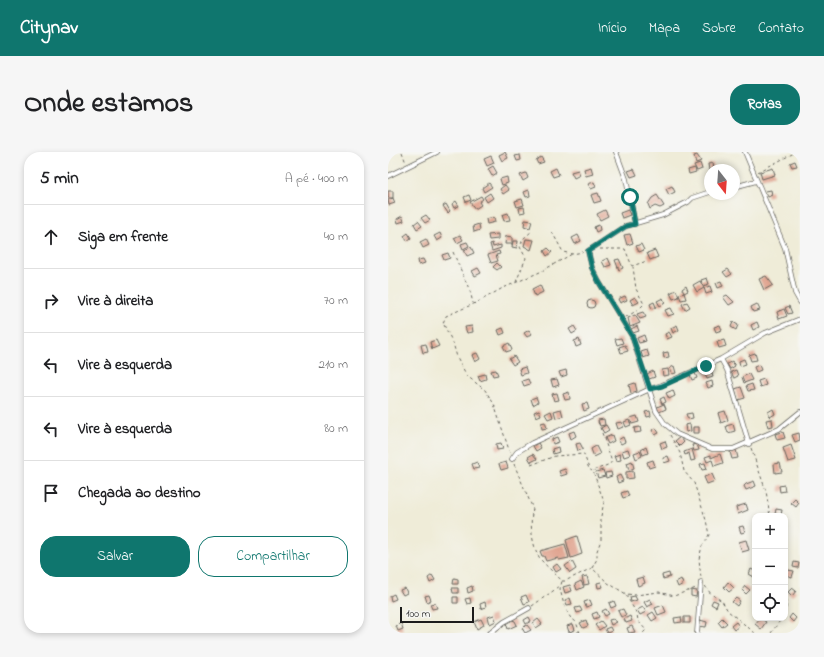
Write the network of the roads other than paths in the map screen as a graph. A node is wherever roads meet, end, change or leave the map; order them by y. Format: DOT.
graph roads {
  1 [pos="437,152"];
  2 [pos="616,152"];
  3 [pos="745,152"];
  4 [pos="388,176"];
  5 [pos="756,181"];
  6 [pos="740,185"];
  7 [pos="704,194"];
  8 [pos="635,224"];
  9 [pos="800,302"];
  10 [pos="800,319"];
  11 [pos="721,359"];
  12 [pos="650,389"];
  13 [pos="800,412"];
  14 [pos="749,444"];
  15 [pos="512,459"];
  16 [pos="701,582"];
  17 [pos="529,608"];
  18 [pos="490,633"];
  19 [pos="697,633"];
  1 -- 4 [label="street"];
  2 -- 8 [label="street"];
  3 -- 5 [label="street"];
  5 -- 6 [label="street"];
  5 -- 9 [label="street"];
  7 -- 8 [label="street"];
  8 -- 12 [label="street"];
  10 -- 11 [label="street"];
  11 -- 12 [label="street"];
  11 -- 14 [label="street"];
  12 -- 14 [label="street"];
  12 -- 15 [label="street"];
  13 -- 14 [label="street"];
  16 -- 19 [label="street"];
  17 -- 18 [label="street"];
}
